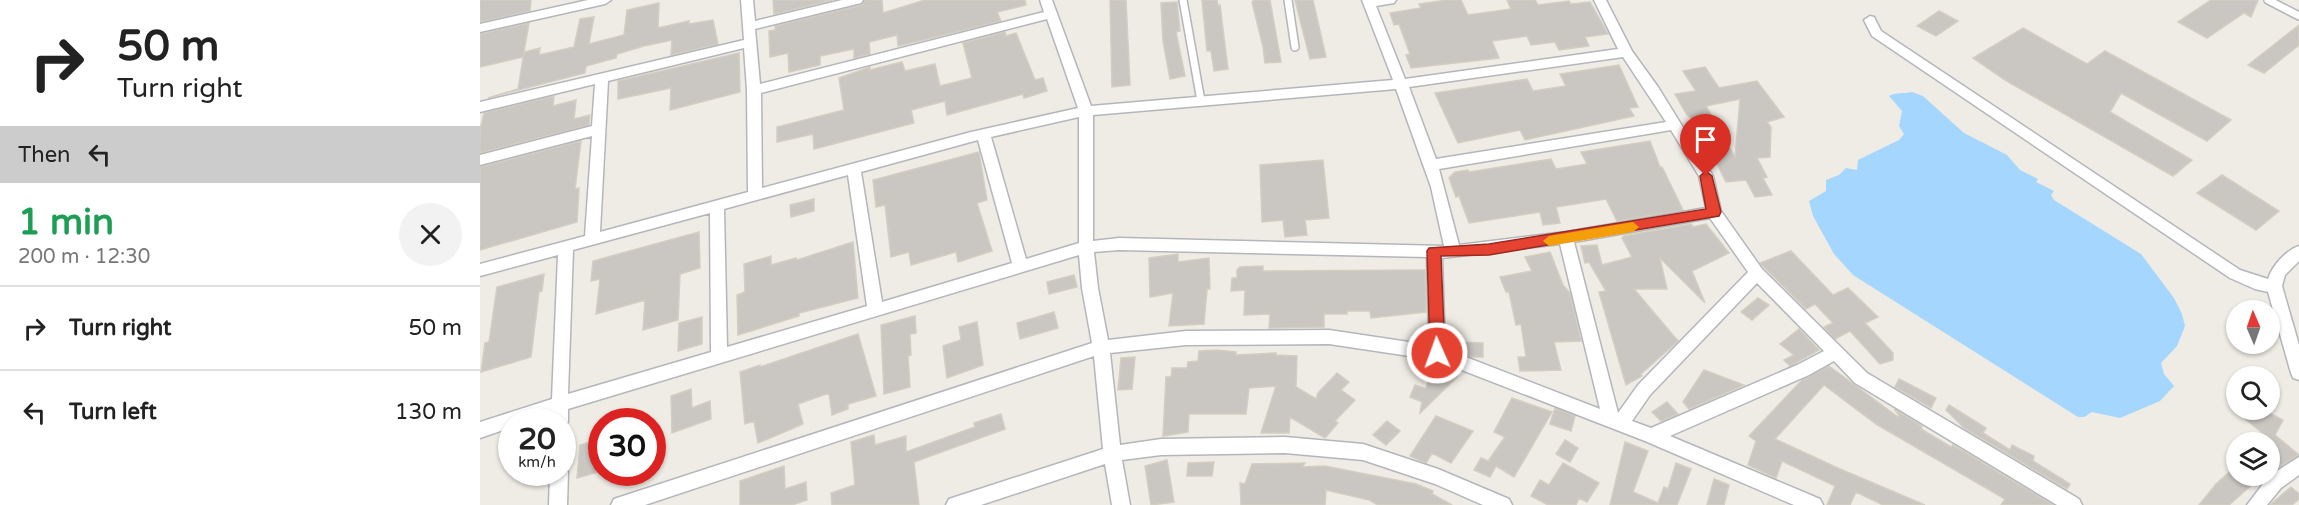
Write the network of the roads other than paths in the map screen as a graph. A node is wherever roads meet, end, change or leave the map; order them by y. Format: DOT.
graph roads {
  1 [pos="604,0"];
  2 [pos="747,0"];
  3 [pos="857,0"];
  4 [pos="1046,0"];
  5 [pos="1183,0"];
  6 [pos="1288,0"];
  7 [pos="1390,0"];
  8 [pos="1600,0"];
  9 [pos="2268,0"];
  10 [pos="1369,2"];
  11 [pos="1050,14"];
  12 [pos="2299,16"];
  13 [pos="1870,20"];
  14 [pos="750,26"];
  15 [pos="480,28"];
  16 [pos="751,42"];
  17 [pos="1295,46"];
  18 [pos="1626,52"];
  19 [pos="602,77"];
  20 [pos="1401,84"];
  21 [pos="754,90"];
  22 [pos="1201,101"];
  23 [pos="480,107"];
  24 [pos="1086,111"];
  25 [pos="1675,125"];
  26 [pos="600,129"];
  27 [pos="983,134"];
  28 [pos="480,160"];
  29 [pos="1430,165"];
  30 [pos="854,169"];
  31 [pos="755,195"];
  32 [pos="717,206"];
  33 [pos="1714,212"];
  34 [pos="1566,238"];
  35 [pos="592,240"];
  36 [pos="566,247"];
  37 [pos="1086,247"];
  38 [pos="1434,251"];
  39 [pos="1453,252"];
  40 [pos="2299,252"];
  41 [pos="1021,267"];
  42 [pos="480,270"];
  43 [pos="1757,273"];
  44 [pos="2274,286"];
  45 [pos="876,310"];
  46 [pos="1101,347"];
  47 [pos="1437,353"];
  48 [pos="1834,353"];
  49 [pos="718,356"];
  50 [pos="2299,373"];
  51 [pos="559,404"];
  52 [pos="559,408"];
  53 [pos="1615,422"];
  54 [pos="480,430"];
  55 [pos="1651,436"];
  56 [pos="1112,454"];
  57 [pos="2299,465"];
  58 [pos="559,486"];
  59 [pos="558,505"];
  60 [pos="620,505"];
  61 [pos="955,505"];
  62 [pos="1121,505"];
  63 [pos="1503,505"];
  64 [pos="1814,505"];
  65 [pos="2073,505"];
  66 [pos="2256,505"];
  1 -- 15 [label="street"];
  2 -- 14 [label="street"];
  3 -- 14 [label="street"];
  4 -- 11 [label="street"];
  5 -- 22 [label="lane"];
  6 -- 17 [label="lane"];
  7 -- 10 [label="street"];
  8 -- 18 [label="street"];
  9 -- 12 [label="lane"];
  10 -- 20 [label="street"];
  11 -- 21 [label="street"];
  11 -- 24 [label="street"];
  13 -- 44 [label="street"];
  14 -- 16 [label="street"];
  16 -- 19 [label="street"];
  16 -- 21 [label="street"];
  18 -- 20 [label="street"];
  18 -- 25 [label="street"];
  19 -- 23 [label="street"];
  19 -- 26 [label="street"];
  20 -- 22 [label="street"];
  20 -- 29 [label="street"];
  21 -- 31 [label="street"];
  22 -- 24 [label="street"];
  24 -- 27 [label="street"];
  24 -- 37 [label="street"];
  25 -- 29 [label="street"];
  25 -- 33 [label="street"];
  26 -- 28 [label="street"];
  26 -- 35 [label="street"];
  27 -- 30 [label="street"];
  27 -- 41 [label="street"];
  29 -- 39 [label="street"];
  30 -- 31 [label="street"];
  30 -- 45 [label="street"];
  31 -- 32 [label="street"];
  32 -- 35 [label="street"];
  32 -- 49 [label="street"];
  33 -- 34 [label="street"];
  33 -- 43 [label="street"];
  34 -- 39 [label="street"];
  34 -- 53 [label="street"];
  35 -- 36 [label="street"];
  36 -- 42 [label="street"];
  36 -- 51 [label="street"];
  37 -- 38 [label="street"];
  37 -- 41 [label="street"];
  37 -- 46 [label="street"];
  38 -- 39 [label="street"];
  38 -- 47 [label="street"];
  40 -- 44 [label="street"];
  41 -- 45 [label="street"];
  43 -- 48 [label="street"];
  43 -- 53 [label="street"];
  44 -- 50 [label="street"];
  45 -- 49 [label="street"];
  46 -- 47 [label="street"];
  46 -- 56 [label="street"];
  46 -- 60 [label="street"];
  47 -- 53 [label="street"];
  48 -- 55 [label="street"];
  48 -- 65 [label="street"];
  49 -- 51 [label="street"];
  51 -- 52 [label="street"];
  51 -- 54 [label="street"];
  53 -- 55 [label="street"];
  55 -- 64 [label="street"];
  56 -- 61 [label="street"];
  56 -- 62 [label="street"];
  56 -- 63 [label="street"];
  57 -- 66 [label="street"];
  58 -- 59 [label="street"];
}
